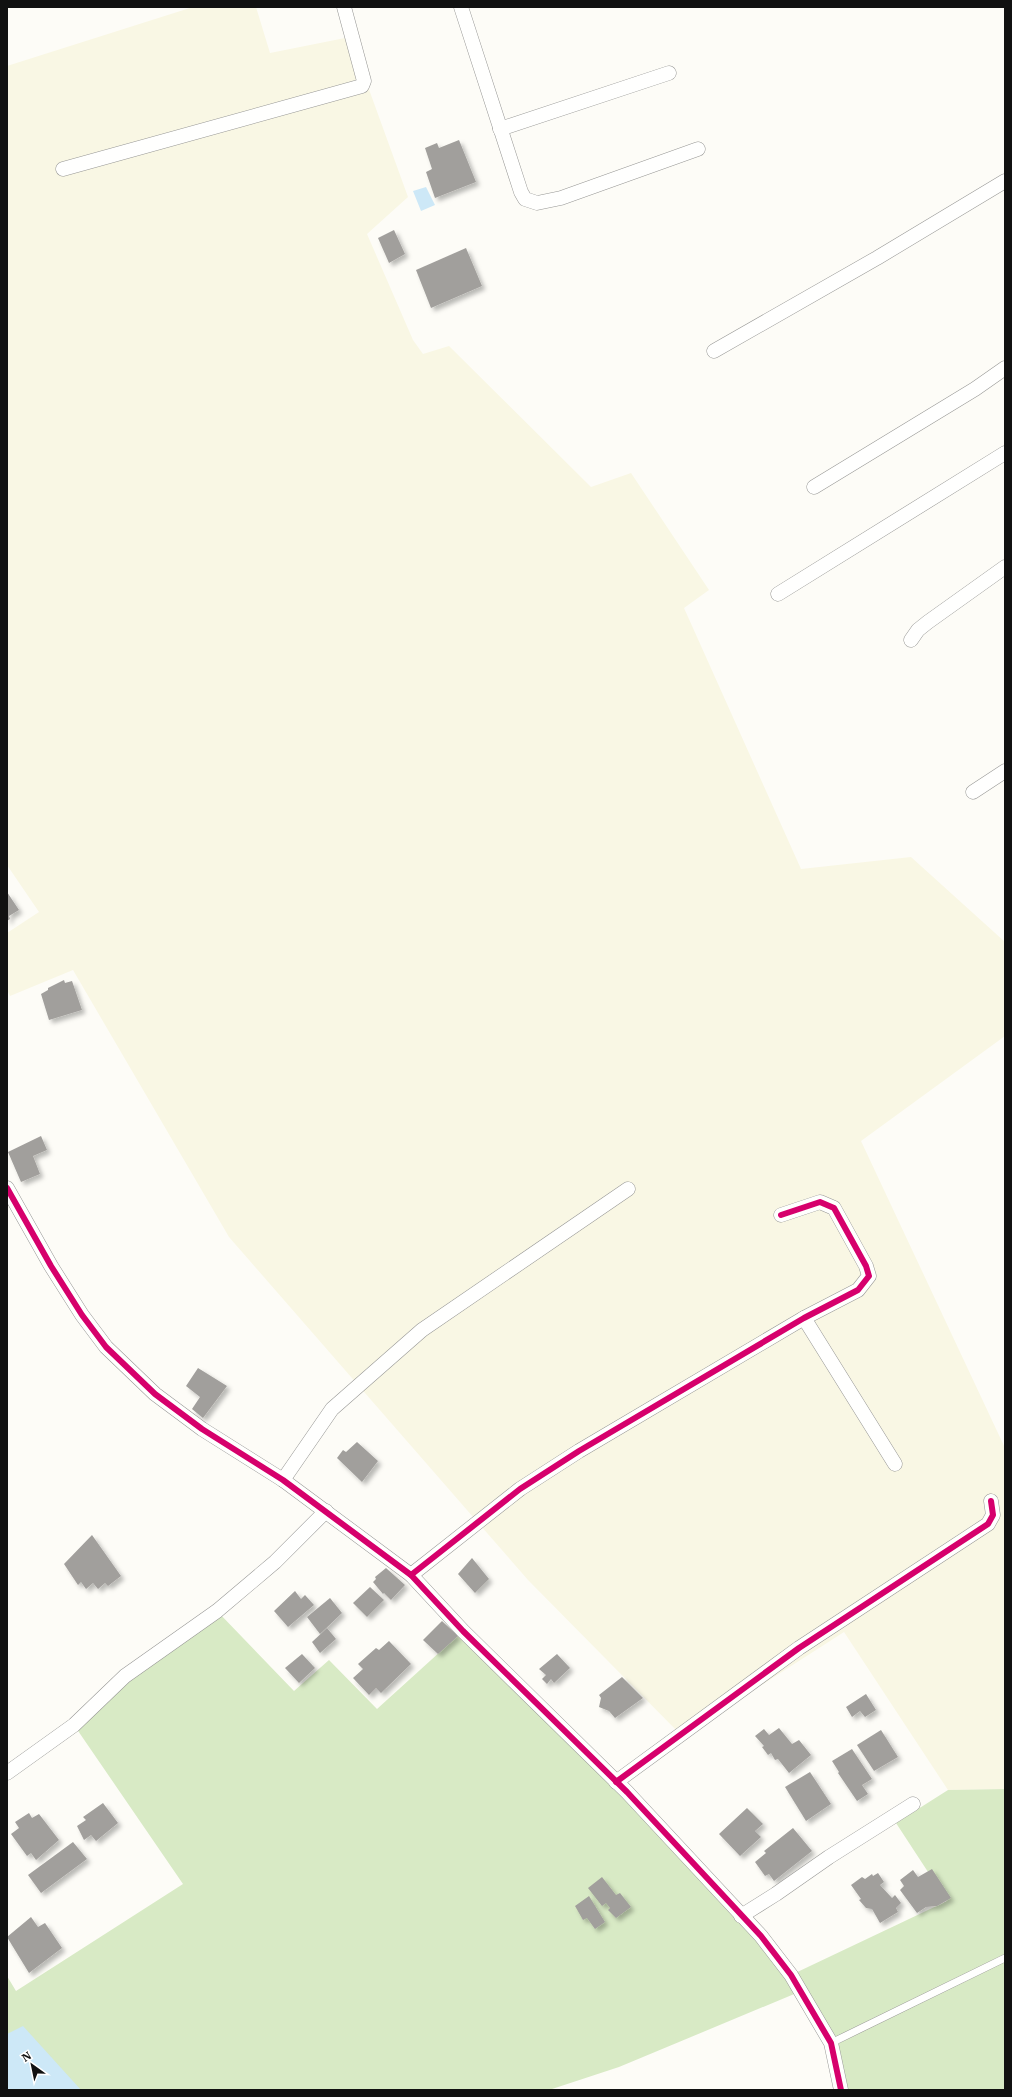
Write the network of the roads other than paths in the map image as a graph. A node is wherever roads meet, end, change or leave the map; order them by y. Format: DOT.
graph roads {
  1 [pos="344,7"];
  2 [pos="461,7"];
  3 [pos="669,73"];
  4 [pos="500,129"];
  5 [pos="698,149"];
  6 [pos="63,169"];
  7 [pos="1005,181"];
  8 [pos="714,351"];
  9 [pos="1005,368"];
  10 [pos="1005,453"];
  11 [pos="814,487"];
  12 [pos="1005,567"];
  13 [pos="778,594"];
  14 [pos="911,640"];
  15 [pos="1005,771"];
  16 [pos="973,792"];
  17 [pos="7,1188"];
  18 [pos="628,1189"];
  19 [pos="12,1208"];
  20 [pos="781,1215"];
  21 [pos="804,1318"];
  22 [pos="895,1464"];
  23 [pos="283,1480"];
  24 [pos="991,1501"];
  25 [pos="326,1511"];
  26 [pos="412,1575"];
  27 [pos="7,1773"];
  28 [pos="616,1782"];
  29 [pos="913,1804"];
  30 [pos="741,1916"];
  31 [pos="1005,1958"];
  32 [pos="831,2043"];
  33 [pos="840,2090"];
  1 -- 6 [label="street"];
  2 -- 4 [label="street"];
  3 -- 4 [label="street"];
  4 -- 5 [label="street"];
  7 -- 8 [label="street"];
  9 -- 11 [label="street"];
  10 -- 13 [label="street"];
  12 -- 14 [label="street"];
  15 -- 16 [label="street"];
  17 -- 19 [label="street"];
  18 -- 23 [label="street"];
  19 -- 23 [label="street"];
  20 -- 21 [label="street"];
  21 -- 22 [label="street"];
  21 -- 26 [label="street"];
  23 -- 25 [label="street"];
  24 -- 28 [label="street"];
  25 -- 26 [label="street"];
  25 -- 27 [label="street"];
  26 -- 28 [label="street"];
  28 -- 30 [label="street"];
  29 -- 30 [label="street"];
  30 -- 32 [label="street"];
  31 -- 32 [label="lane"];
  32 -- 33 [label="street"];
}
